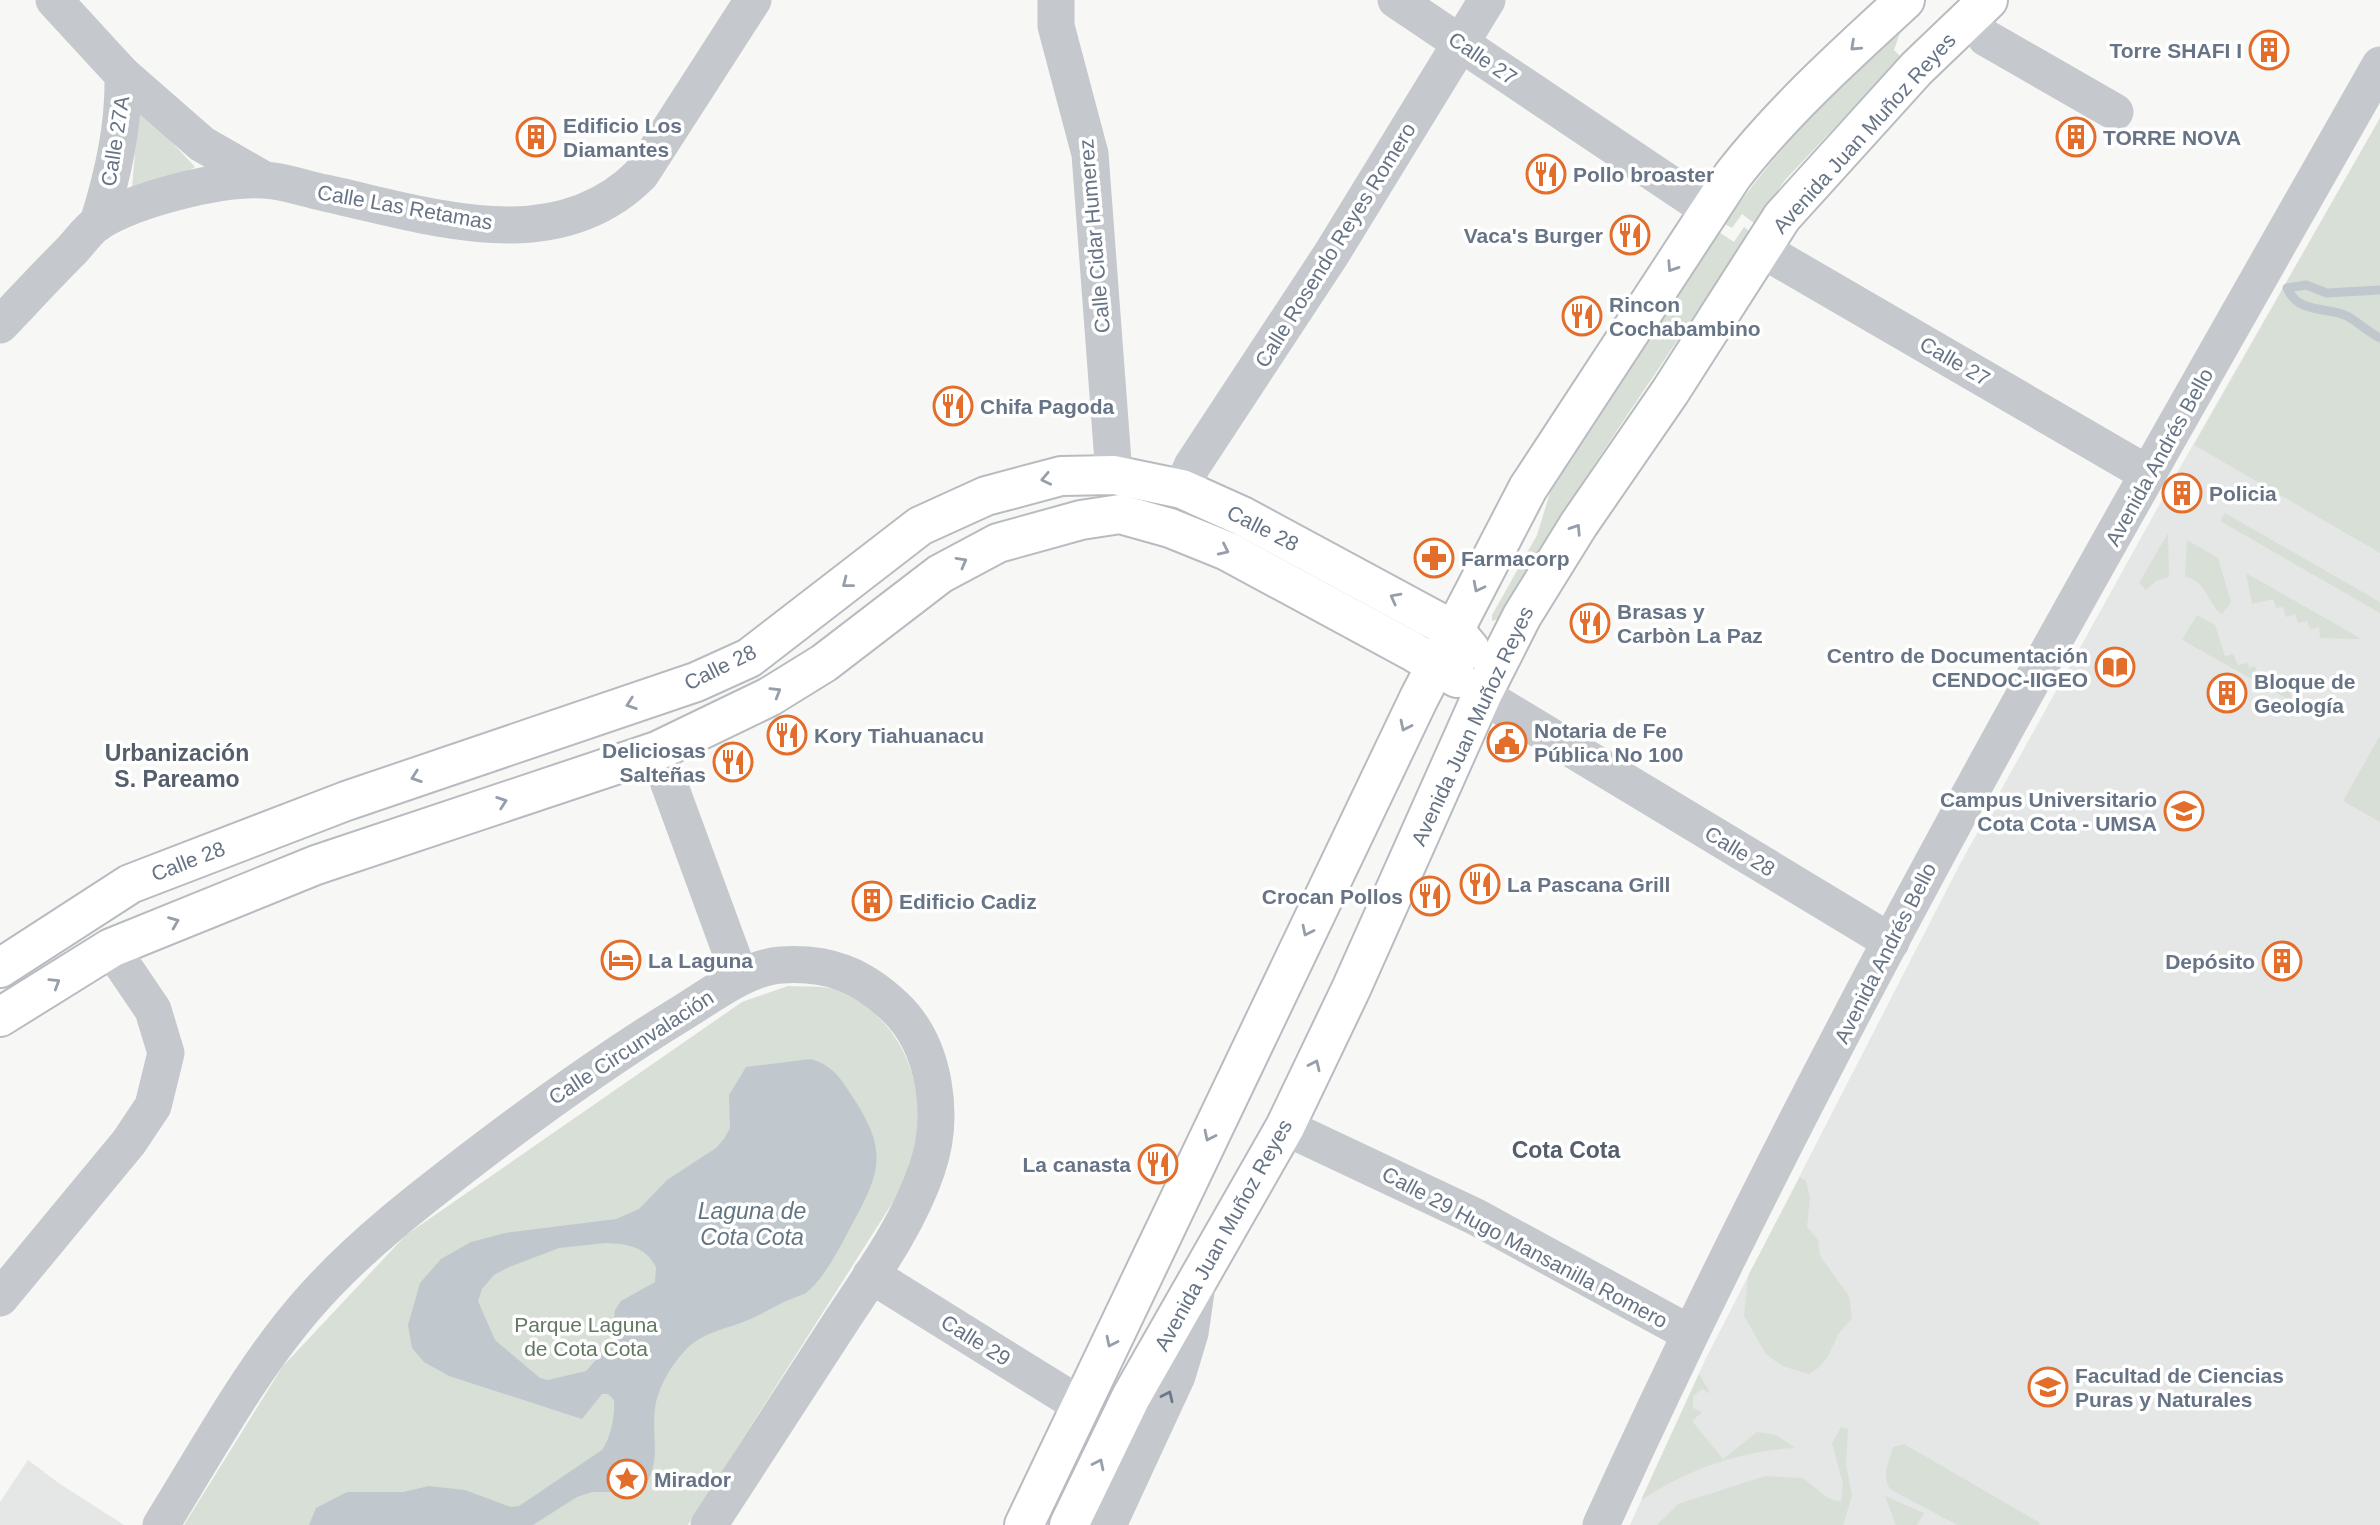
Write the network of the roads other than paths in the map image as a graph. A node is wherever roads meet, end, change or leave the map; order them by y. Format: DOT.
graph roads {
  1 [pos="54,0"];
  2 [pos="753,0"];
  3 [pos="1056,0"];
  4 [pos="1396,0"];
  5 [pos="1487,0"];
  6 [pos="1905,0"];
  7 [pos="1988,0"];
  8 [pos="1986,38"];
  9 [pos="1461,43"];
  10 [pos="2380,65"];
  11 [pos="123,75"];
  12 [pos="2115,111"];
  13 [pos="263,180"];
  14 [pos="1709,210"];
  15 [pos="98,223"];
  16 [pos="1761,249"];
  17 [pos="0,325"];
  18 [pos="2148,474"];
  19 [pos="1114,475"];
  20 [pos="1182,489"];
  21 [pos="1120,514"];
  22 [pos="1170,528"];
  23 [pos="1455,631"];
  24 [pos="1436,665"];
  25 [pos="696,682"];
  26 [pos="1482,695"];
  27 [pos="716,724"];
  28 [pos="657,751"];
  29 [pos="87,909"];
  30 [pos="1891,942"];
  31 [pos="111,948"];
  32 [pos="0,968"];
  33 [pos="740,978"];
  34 [pos="0,1017"];
  35 [pos="1285,1127"];
  36 [pos="871,1275"];
  37 [pos="1197,1285"];
  38 [pos="0,1298"];
  39 [pos="1689,1333"];
  40 [pos="1080,1405"];
  41 [pos="161,1525"];
  42 [pos="709,1525"];
  43 [pos="1024,1525"];
  44 [pos="1069,1525"];
  45 [pos="1108,1525"];
  46 [pos="1601,1525"];
  1 -- 11 [label="street, Calle 27A"];
  2 -- 13 [label="street, Calle Las Retamas"];
  3 -- 19 [label="street, Calle Cidar Humerez"];
  4 -- 9 [label="street, Calle 27"];
  5 -- 9 [label="street, Calle Rosendo Reyes Romero"];
  6 -- 14 [label="main road, one-way"];
  7 -- 16 [label="main road, Avenida Juan Muñoz Reyes"];
  8 -- 12 [label="street"];
  9 -- 14 [label="street, Calle 27"];
  9 -- 20 [label="street, Calle Rosendo Reyes Romero"];
  10 -- 18 [label="street, Avenida Andrés Bello"];
  11 -- 13 [label="street"];
  11 -- 15 [label="street, Calle 27A"];
  13 -- 15 [label="street, Calle Las Retamas"];
  14 -- 23 [label="main road, one-way"];
  15 -- 17 [label="street, Calle Las Retamas"];
  16 -- 18 [label="street, Calle 27"];
  26 -- 16 [label="main road, Avenida Juan Muñoz Reyes, one-way"];
  18 -- 30 [label="street, Avenida Andrés Bello"];
  19 -- 20 [label="main road, Calle 28"];
  19 -- 21 [label="main road"];
  19 -- 25 [label="main road, Calle 28, one-way"];
  20 -- 22 [label="main road"];
  23 -- 20 [label="main road, Calle 28, one-way"];
  21 -- 22 [label="main road, Calle 28"];
  27 -- 21 [label="main road, Calle 28, one-way"];
  22 -- 24 [label="main road, Calle 28, one-way"];
  23 -- 24 [label="main road"];
  23 -- 26 [label="main road"];
  24 -- 26 [label="main road, Calle 28"];
  24 -- 40 [label="main road, one-way"];
  25 -- 27 [label="main road"];
  25 -- 29 [label="main road, Calle 28, one-way"];
  26 -- 30 [label="street, Calle 28"];
  35 -- 26 [label="main road, Avenida Juan Muñoz Reyes, one-way"];
  27 -- 28 [label="main road, Calle 28"];
  31 -- 28 [label="main road, Calle 28, one-way"];
  28 -- 33 [label="street"];
  29 -- 31 [label="main road"];
  29 -- 32 [label="main road, Calle 28"];
  30 -- 39 [label="street, Avenida Andrés Bello"];
  34 -- 31 [label="main road, Calle 28, one-way"];
  31 -- 38 [label="street"];
  33 -- 36 [label="street, Calle Circunvalación"];
  33 -- 41 [label="street, Calle Circunvalación"];
  35 -- 37 [label="main road, Avenida Juan Muñoz Reyes"];
  35 -- 39 [label="street, Calle 29 Hugo Mansanilla Romero"];
  36 -- 40 [label="street, Calle 29"];
  36 -- 42 [label="street, Calle Circunvalación"];
  44 -- 37 [label="main road, Avenida Juan Muñoz Reyes, one-way"];
  45 -- 37 [label="street, one-way"];
  39 -- 46 [label="street, Avenida Andrés Bello"];
  40 -- 43 [label="main road"];
}
